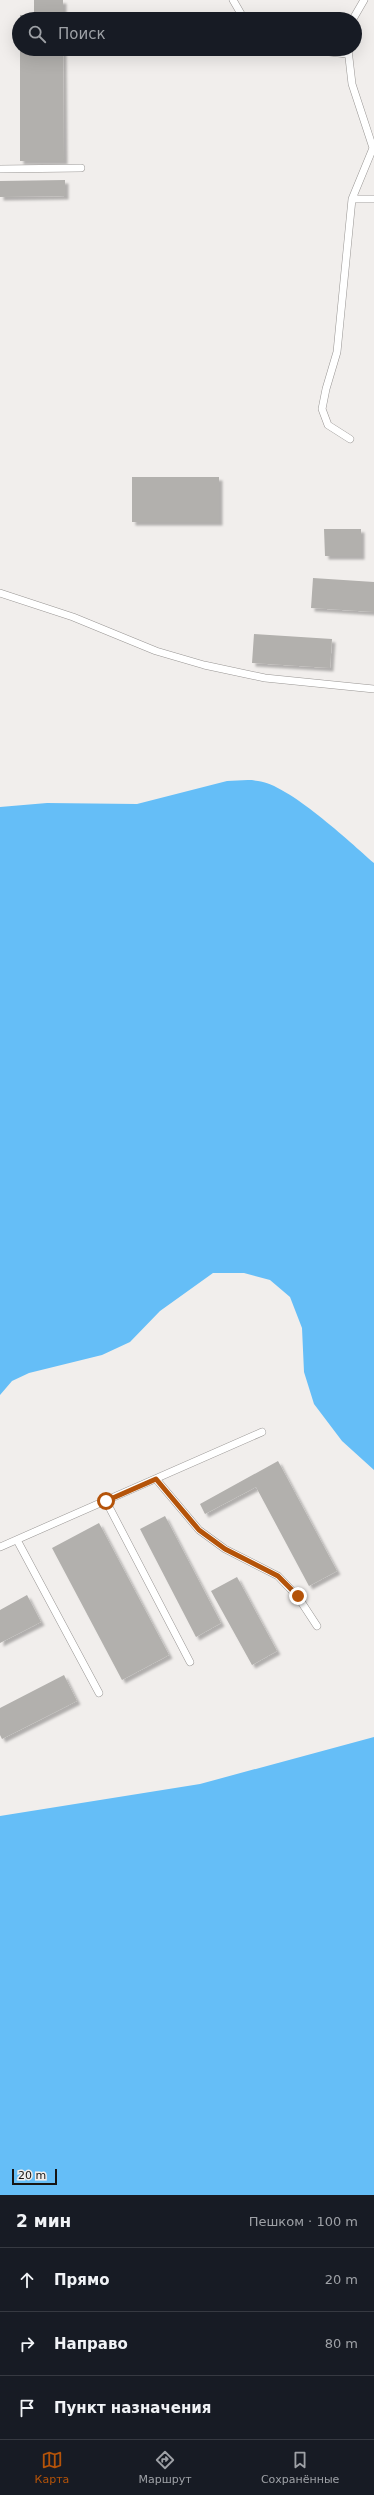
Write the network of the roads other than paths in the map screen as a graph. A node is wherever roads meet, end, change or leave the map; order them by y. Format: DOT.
graph roads {
  1 [pos="233,0"];
  2 [pos="364,0"];
  3 [pos="240,12"];
  4 [pos="357,12"];
  5 [pos="348,56"];
  6 [pos="81,168"];
  7 [pos="0,169"];
  8 [pos="352,199"];
  9 [pos="374,199"];
  10 [pos="350,439"];
  11 [pos="0,593"];
  12 [pos="374,689"];
  13 [pos="262,1432"];
  14 [pos="156,1479"];
  15 [pos="106,1501"];
  16 [pos="17,1540"];
  17 [pos="0,1547"];
  18 [pos="317,1626"];
  19 [pos="190,1662"];
  20 [pos="99,1693"];
  1 -- 3 [label="lane"];
  2 -- 4 [label="lane"];
  5 -- 8 [label="lane"];
  6 -- 7 [label="lane"];
  8 -- 9 [label="lane"];
  8 -- 10 [label="lane"];
  11 -- 12 [label="lane"];
  13 -- 14 [label="lane"];
  14 -- 15 [label="lane"];
  14 -- 18 [label="lane"];
  15 -- 16 [label="lane"];
  15 -- 19 [label="lane"];
  16 -- 17 [label="lane"];
  16 -- 20 [label="lane"];
}
